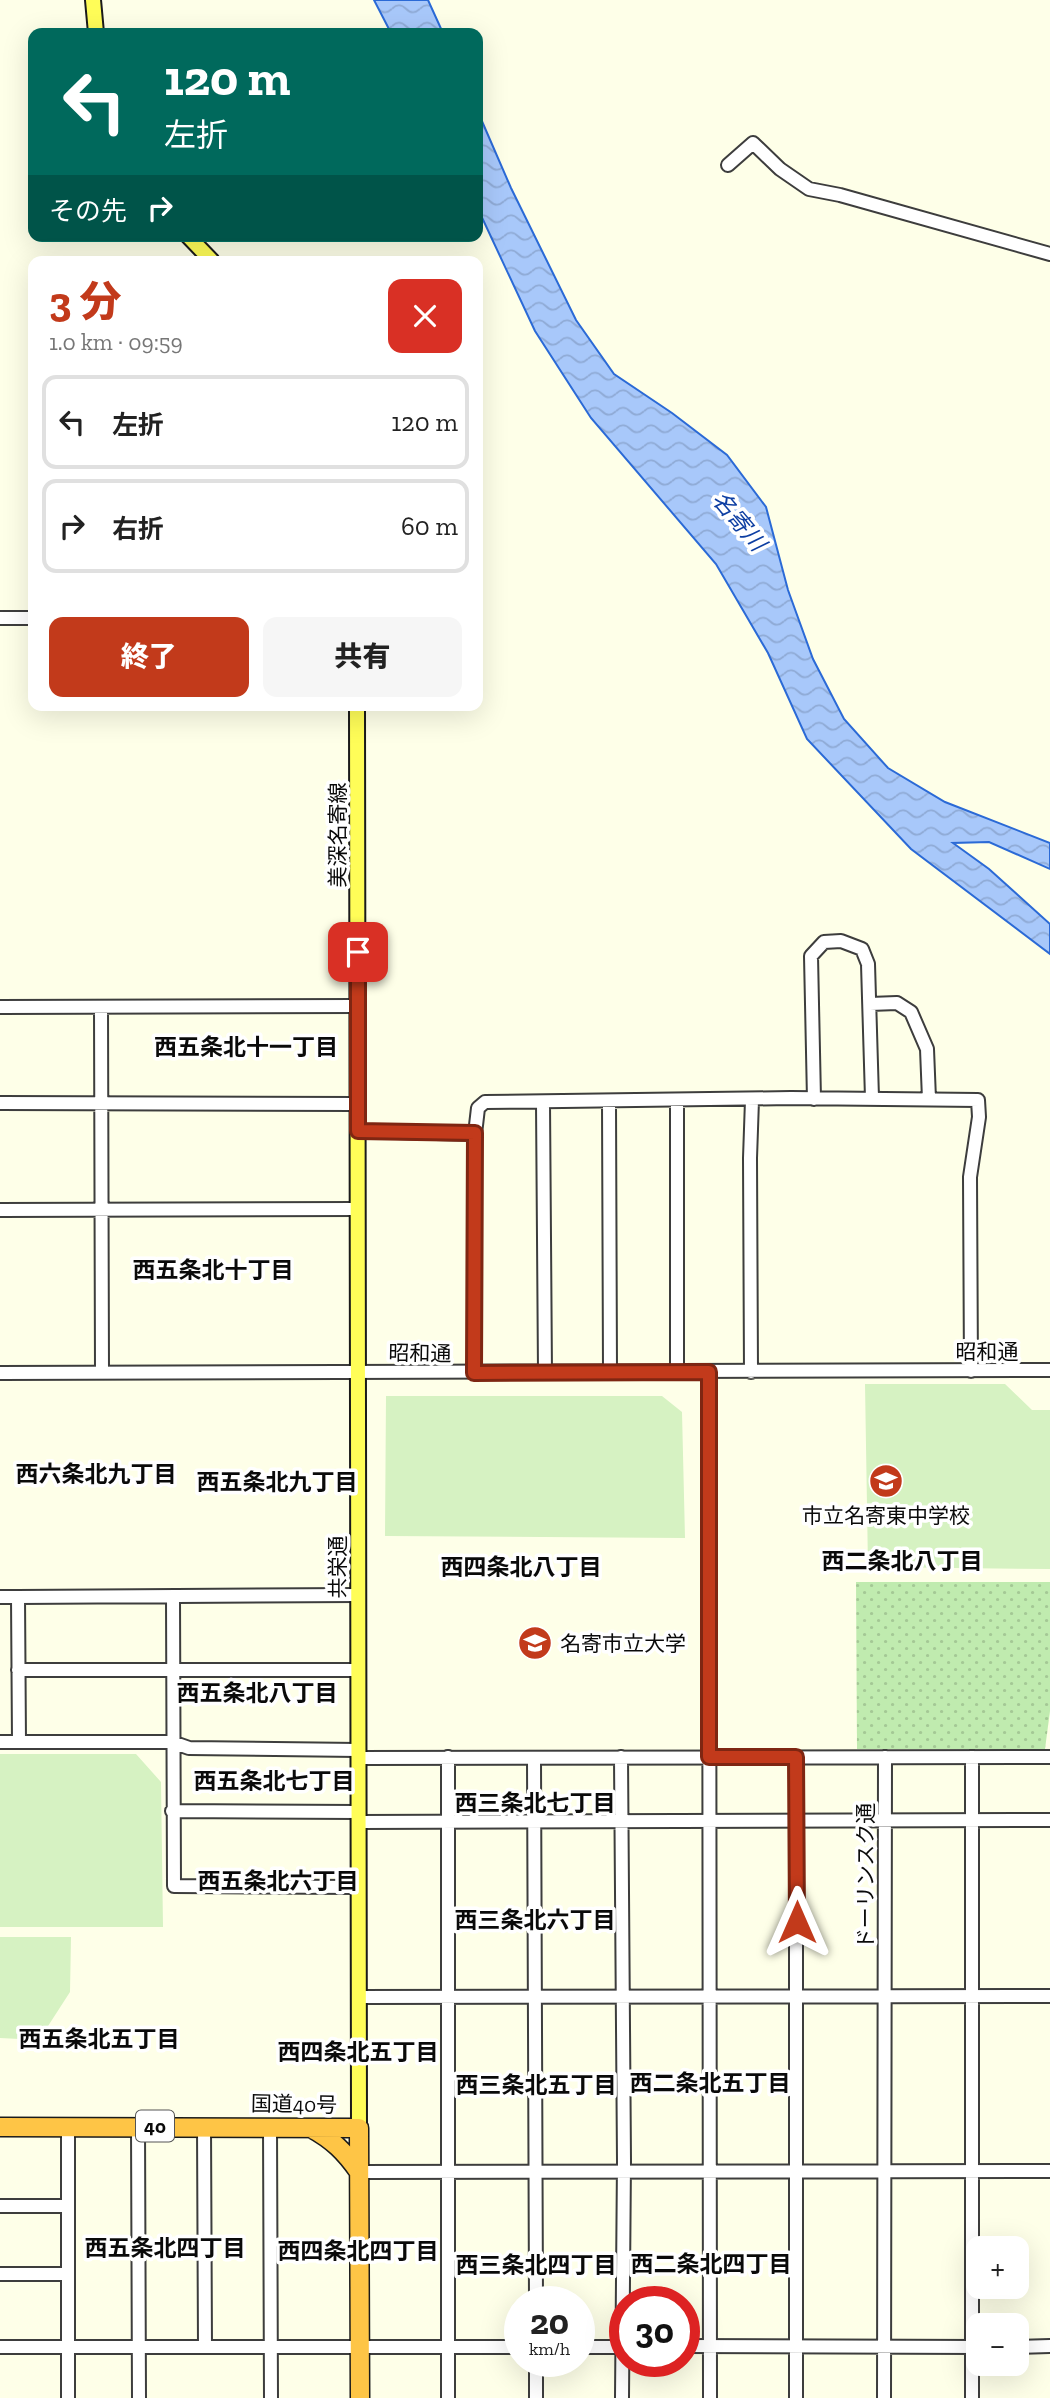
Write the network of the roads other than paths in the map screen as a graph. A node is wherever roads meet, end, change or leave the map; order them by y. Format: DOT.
graph roads {
  1 [pos="93,0"];
  2 [pos="96,28"];
  3 [pos="728,165"];
  4 [pos="194,242"];
  5 [pos="1050,254"];
  6 [pos="207,256"];
  7 [pos="0,618"];
  8 [pos="28,618"];
  9 [pos="357,711"];
  10 [pos="870,1004"];
  11 [pos="358,1006"];
  12 [pos="0,1007"];
  13 [pos="101,1007"];
  14 [pos="872,1098"];
  15 [pos="814,1099"];
  16 [pos="929,1099"];
  17 [pos="752,1100"];
  18 [pos="609,1101"];
  19 [pos="677,1101"];
  20 [pos="0,1103"];
  21 [pos="100,1103"];
  22 [pos="543,1103"];
  23 [pos="358,1104"];
  24 [pos="358,1131"];
  25 [pos="475,1133"];
  26 [pos="358,1209"];
  27 [pos="0,1210"];
  28 [pos="101,1210"];
  29 [pos="1050,1370"];
  30 [pos="971,1371"];
  31 [pos="358,1372"];
  32 [pos="610,1372"];
  33 [pos="677,1372"];
  34 [pos="709,1372"];
  35 [pos="751,1372"];
  36 [pos="0,1373"];
  37 [pos="102,1373"];
  38 [pos="474,1373"];
  39 [pos="545,1373"];
  40 [pos="358,1595"];
  41 [pos="173,1596"];
  42 [pos="0,1597"];
  43 [pos="18,1597"];
  44 [pos="173,1669"];
  45 [pos="18,1670"];
  46 [pos="358,1670"];
  47 [pos="0,1742"];
  48 [pos="19,1742"];
  49 [pos="172,1742"];
  50 [pos="358,1754"];
  51 [pos="448,1757"];
  52 [pos="709,1757"];
  53 [pos="796,1757"];
  54 [pos="885,1757"];
  55 [pos="972,1757"];
  56 [pos="1050,1757"];
  57 [pos="534,1758"];
  58 [pos="621,1758"];
  59 [pos="172,1811"];
  60 [pos="359,1817"];
  61 [pos="1050,1820"];
  62 [pos="885,1821"];
  63 [pos="972,1821"];
  64 [pos="448,1822"];
  65 [pos="534,1822"];
  66 [pos="621,1822"];
  67 [pos="709,1822"];
  68 [pos="797,1822"];
  69 [pos="359,1887"];
  70 [pos="797,1996"];
  71 [pos="884,1996"];
  72 [pos="972,1996"];
  73 [pos="1050,1996"];
  74 [pos="359,1997"];
  75 [pos="446,1997"];
  76 [pos="535,1997"];
  77 [pos="623,1997"];
  78 [pos="710,1997"];
  79 [pos="138,2126"];
  80 [pos="204,2126"];
  81 [pos="0,2127"];
  82 [pos="68,2127"];
  83 [pos="270,2127"];
  84 [pos="310,2128"];
  85 [pos="359,2128"];
  86 [pos="972,2171"];
  87 [pos="1050,2171"];
  88 [pos="359,2172"];
  89 [pos="448,2172"];
  90 [pos="536,2172"];
  91 [pos="624,2172"];
  92 [pos="710,2172"];
  93 [pos="797,2172"];
  94 [pos="884,2172"];
  95 [pos="0,2206"];
  96 [pos="68,2206"];
  97 [pos="0,2274"];
  98 [pos="67,2274"];
  99 [pos="536,2286"];
  100 [pos="623,2286"];
  101 [pos="974,2313"];
  102 [pos="700,2346"];
  103 [pos="710,2346"];
  104 [pos="1050,2346"];
  105 [pos="0,2347"];
  106 [pos="68,2347"];
  107 [pos="139,2347"];
  108 [pos="205,2347"];
  109 [pos="271,2347"];
  110 [pos="360,2347"];
  111 [pos="448,2347"];
  112 [pos="504,2347"];
  113 [pos="795,2347"];
  114 [pos="884,2347"];
  115 [pos="966,2347"];
  116 [pos="1029,2347"];
  117 [pos="973,2376"];
  118 [pos="536,2377"];
  119 [pos="622,2377"];
  120 [pos="68,2398"];
  121 [pos="139,2398"];
  122 [pos="271,2398"];
  123 [pos="360,2398"];
  124 [pos="448,2398"];
  125 [pos="536,2398"];
  126 [pos="622,2398"];
  127 [pos="710,2398"];
  128 [pos="796,2398"];
  129 [pos="884,2398"];
  130 [pos="972,2398"];
  1 -- 2 [label="main road"];
  3 -- 5 [label="street"];
  4 -- 6 [label="main road"];
  7 -- 8 [label="street"];
  9 -- 11 [label="main road, 美深名寄線"];
  10 -- 14 [label="street"];
  10 -- 15 [label="street"];
  10 -- 16 [label="street"];
  11 -- 13 [label="street"];
  11 -- 23 [label="main road, 共栄通"];
  12 -- 13 [label="street"];
  13 -- 21 [label="street"];
  14 -- 15 [label="street"];
  14 -- 16 [label="street"];
  15 -- 17 [label="street"];
  16 -- 30 [label="street"];
  17 -- 19 [label="street"];
  17 -- 35 [label="street"];
  18 -- 19 [label="street"];
  18 -- 22 [label="street"];
  18 -- 32 [label="street"];
  19 -- 33 [label="street"];
  20 -- 21 [label="street"];
  21 -- 23 [label="street"];
  21 -- 28 [label="street"];
  22 -- 25 [label="street"];
  22 -- 39 [label="street"];
  23 -- 24 [label="main road, 共栄通"];
  24 -- 25 [label="street"];
  24 -- 26 [label="main road, 共栄通"];
  25 -- 38 [label="street"];
  26 -- 28 [label="street"];
  26 -- 31 [label="main road, 共栄通"];
  27 -- 28 [label="street"];
  28 -- 37 [label="street"];
  29 -- 30 [label="street, 昭和通"];
  30 -- 35 [label="street, 昭和通"];
  31 -- 37 [label="street, 昭和通"];
  31 -- 38 [label="street, 昭和通"];
  31 -- 40 [label="main road, 共栄通"];
  32 -- 33 [label="street, 昭和通"];
  32 -- 39 [label="street, 昭和通"];
  33 -- 34 [label="street, 昭和通"];
  34 -- 35 [label="street, 昭和通"];
  34 -- 52 [label="street"];
  36 -- 37 [label="street, 昭和通"];
  38 -- 39 [label="street, 昭和通"];
  40 -- 41 [label="street"];
  40 -- 46 [label="main road, 共栄通"];
  41 -- 43 [label="street"];
  41 -- 44 [label="street"];
  42 -- 43 [label="street"];
  43 -- 45 [label="street"];
  44 -- 45 [label="street"];
  44 -- 46 [label="street"];
  44 -- 49 [label="street"];
  45 -- 48 [label="street"];
  46 -- 50 [label="main road, 共栄通"];
  47 -- 48 [label="street"];
  48 -- 49 [label="street"];
  49 -- 50 [label="street"];
  49 -- 59 [label="street"];
  50 -- 51 [label="street"];
  50 -- 60 [label="main road, 共栄通"];
  51 -- 57 [label="street"];
  51 -- 64 [label="street"];
  52 -- 53 [label="street"];
  52 -- 58 [label="street"];
  52 -- 67 [label="street"];
  53 -- 54 [label="street"];
  53 -- 68 [label="street"];
  54 -- 55 [label="street"];
  54 -- 62 [label="street, ドーリンスク通"];
  55 -- 56 [label="street"];
  55 -- 63 [label="street"];
  57 -- 58 [label="street"];
  57 -- 65 [label="street"];
  58 -- 66 [label="street"];
  59 -- 60 [label="street"];
  59 -- 69 [label="street"];
  60 -- 64 [label="street"];
  60 -- 69 [label="main road, 共栄通"];
  61 -- 63 [label="street"];
  62 -- 63 [label="street"];
  62 -- 68 [label="street"];
  62 -- 71 [label="street, ドーリンスク通"];
  63 -- 72 [label="street"];
  64 -- 65 [label="street"];
  64 -- 75 [label="street"];
  65 -- 66 [label="street"];
  65 -- 76 [label="street"];
  66 -- 67 [label="street"];
  66 -- 77 [label="street"];
  67 -- 68 [label="street"];
  67 -- 78 [label="street"];
  68 -- 70 [label="street"];
  69 -- 74 [label="main road, 共栄通"];
  70 -- 71 [label="street"];
  70 -- 78 [label="street"];
  70 -- 93 [label="street"];
  71 -- 72 [label="street"];
  71 -- 94 [label="street, ドーリンスク通"];
  72 -- 73 [label="street"];
  72 -- 86 [label="street"];
  74 -- 75 [label="street"];
  74 -- 85 [label="main road, 共栄通"];
  75 -- 76 [label="street"];
  75 -- 89 [label="street"];
  76 -- 77 [label="street"];
  76 -- 90 [label="street"];
  77 -- 78 [label="street"];
  77 -- 91 [label="street"];
  78 -- 92 [label="street"];
  79 -- 80 [label="highway, 国道40号 / 40"];
  79 -- 82 [label="highway, 国道40号 / 40"];
  79 -- 107 [label="street"];
  80 -- 83 [label="highway, 国道40号 / 40"];
  80 -- 108 [label="street"];
  81 -- 82 [label="highway, 国道40号 / 40"];
  82 -- 96 [label="street"];
  83 -- 84 [label="highway, 国道40号 / 40"];
  83 -- 109 [label="street"];
  84 -- 85 [label="highway, 国道40号 / 40"];
  84 -- 88 [label="highway"];
  85 -- 88 [label="highway, 国道40号"];
  86 -- 87 [label="street"];
  86 -- 94 [label="street"];
  86 -- 101 [label="street"];
  88 -- 89 [label="street"];
  88 -- 110 [label="highway, 国道40号"];
  89 -- 90 [label="street"];
  89 -- 111 [label="street"];
  90 -- 91 [label="street"];
  90 -- 99 [label="street"];
  91 -- 92 [label="street"];
  91 -- 100 [label="street"];
  92 -- 93 [label="street"];
  92 -- 103 [label="street"];
  93 -- 94 [label="street"];
  93 -- 113 [label="street"];
  94 -- 114 [label="street, ドーリンスク通"];
  95 -- 96 [label="street"];
  96 -- 98 [label="street"];
  97 -- 98 [label="street"];
  98 -- 106 [label="street"];
  102 -- 103 [label="street"];
  103 -- 113 [label="street"];
  103 -- 127 [label="street"];
  104 -- 116 [label="street"];
  105 -- 106 [label="street"];
  106 -- 107 [label="street"];
  106 -- 120 [label="street"];
  107 -- 108 [label="street"];
  107 -- 121 [label="street"];
  108 -- 109 [label="street"];
  109 -- 110 [label="street"];
  109 -- 122 [label="street"];
  110 -- 111 [label="street"];
  110 -- 123 [label="highway, 国道40号"];
  111 -- 112 [label="street"];
  111 -- 124 [label="street"];
  113 -- 114 [label="street"];
  113 -- 128 [label="street"];
  114 -- 115 [label="street"];
  114 -- 129 [label="street, ドーリンスク通"];
  117 -- 130 [label="street"];
  118 -- 125 [label="street"];
  119 -- 126 [label="street"];
}
